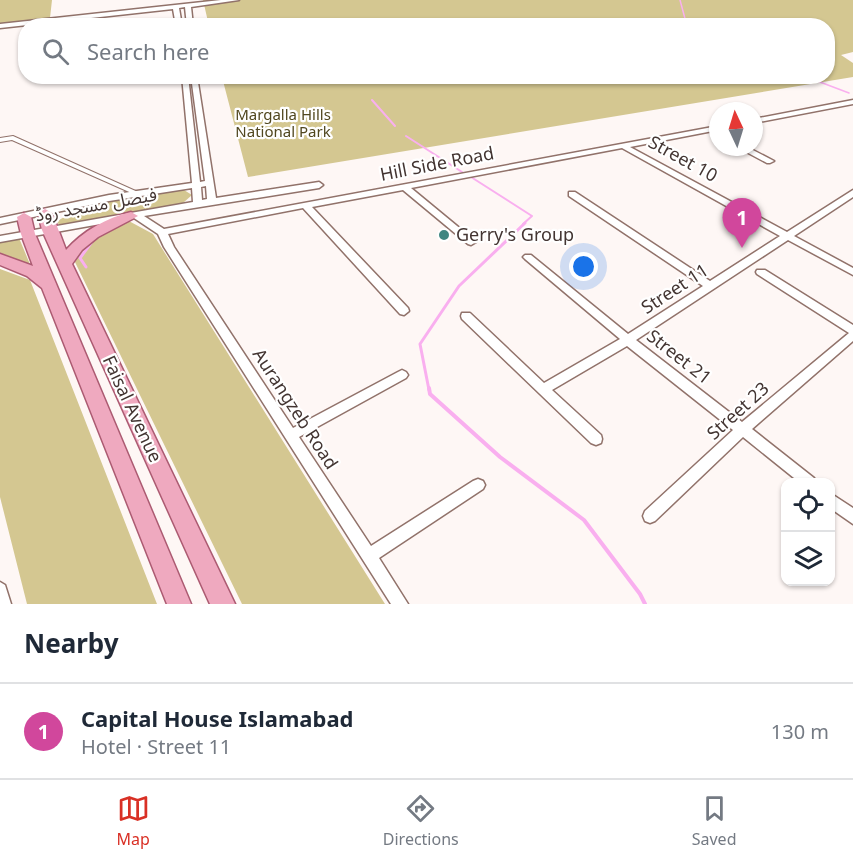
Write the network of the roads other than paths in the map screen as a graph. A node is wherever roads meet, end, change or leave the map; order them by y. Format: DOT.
graph roads {
  1 [pos="236,0"];
  2 [pos="188,5"];
  3 [pos="177,7"];
  4 [pos="75,18"];
  5 [pos="178,18"];
  6 [pos="189,18"];
  7 [pos="18,24"];
  8 [pos="0,26"];
  9 [pos="186,84"];
  10 [pos="195,84"];
  11 [pos="853,102"];
  12 [pos="763,119"];
  13 [pos="707,130"];
  14 [pos="0,140"];
  15 [pos="623,146"];
  16 [pos="760,156"];
  17 [pos="770,161"];
  18 [pos="210,183"];
  19 [pos="195,185"];
  20 [pos="319,185"];
  21 [pos="405,186"];
  22 [pos="853,193"];
  23 [pos="138,194"];
  24 [pos="572,194"];
  25 [pos="212,201"];
  26 [pos="198,204"];
  27 [pos="305,206"];
  28 [pos="133,216"];
  29 [pos="0,220"];
  30 [pos="47,222"];
  31 [pos="26,226"];
  32 [pos="162,232"];
  33 [pos="789,236"];
  34 [pos="0,239"];
  35 [pos="471,242"];
  36 [pos="528,257"];
  37 [pos="0,259"];
  38 [pos="64,264"];
  39 [pos="760,272"];
  40 [pos="853,272"];
  41 [pos="48,285"];
  42 [pos="711,287"];
  43 [pos="404,311"];
  44 [pos="466,316"];
  45 [pos="853,330"];
  46 [pos="853,335"];
  47 [pos="628,340"];
  48 [pos="402,375"];
  49 [pos="544,389"];
  50 [pos="742,430"];
  51 [pos="291,435"];
  52 [pos="596,440"];
  53 [pos="803,478"];
  54 [pos="478,485"];
  55 [pos="835,502"];
  56 [pos="650,516"];
  57 [pos="853,517"];
  58 [pos="369,556"];
  59 [pos="0,590"];
  60 [pos="3,604"];
  61 [pos="179,604"];
  62 [pos="223,604"];
  63 [pos="400,604"];
  1 -- 2 [label="street"];
  2 -- 3 [label="street"];
  2 -- 6 [label="street"];
  3 -- 4 [label="street"];
  3 -- 5 [label="street"];
  7 -- 8 [label="street"];
  9 -- 19 [label="street"];
  10 -- 18 [label="street"];
  11 -- 12 [label="street"];
  13 -- 15 [label="street, Hill Side Road"];
  14 -- 23 [label="street"];
  15 -- 21 [label="street, Hill Side Road"];
  15 -- 33 [label="street, Street 10"];
  16 -- 17 [label="street"];
  18 -- 19 [label="street, فیصل مسجد روڈ"];
  18 -- 25 [label="street"];
  19 -- 23 [label="street, فیصل مسجد روڈ"];
  19 -- 26 [label="street"];
  20 -- 25 [label="street, فیصل مسجد روڈ"];
  21 -- 27 [label="street, Hill Side Road"];
  21 -- 35 [label="street"];
  22 -- 33 [label="street, Street 11"];
  23 -- 30 [label="street, فیصل مسجد روڈ"];
  24 -- 42 [label="street"];
  25 -- 26 [label="street, فیصل مسجد روڈ"];
  26 -- 28 [label="street, فیصل مسجد روڈ"];
  27 -- 32 [label="street, Hill Side Road"];
  27 -- 43 [label="street"];
  28 -- 30 [label="street, فیصل مسجد روڈ"];
  28 -- 32 [label="street"];
  28 -- 38 [label="main road"];
  29 -- 31 [label="street, فیصل مسجد روڈ"];
  30 -- 31 [label="street, فیصل مسجد روڈ"];
  30 -- 31 [label="street, فیصل مسجد روڈ"];
  30 -- 38 [label="main road, Faisal Avenue"];
  31 -- 34 [label="street, فیصل مسجد روڈ"];
  31 -- 41 [label="main road, Faisal Avenue"];
  32 -- 51 [label="street, Aurangzeb Road"];
  33 -- 40 [label="street, Street 10"];
  33 -- 42 [label="street, Street 11"];
  36 -- 47 [label="street, Street 21"];
  37 -- 41 [label="main road"];
  38 -- 62 [label="main road, Faisal Avenue"];
  39 -- 45 [label="street"];
  41 -- 61 [label="main road, Faisal Avenue"];
  42 -- 47 [label="street, Street 11"];
  44 -- 49 [label="street"];
  46 -- 50 [label="street, Street 23"];
  47 -- 49 [label="street, Street 11"];
  47 -- 50 [label="street, Street 21"];
  48 -- 51 [label="street"];
  49 -- 52 [label="street"];
  50 -- 53 [label="street, Street 21"];
  50 -- 56 [label="street, Street 23"];
  51 -- 58 [label="street, Aurangzeb Road"];
  54 -- 58 [label="street"];
  55 -- 57 [label="street"];
  58 -- 63 [label="street, Aurangzeb Road"];
  59 -- 60 [label="street"];
}
